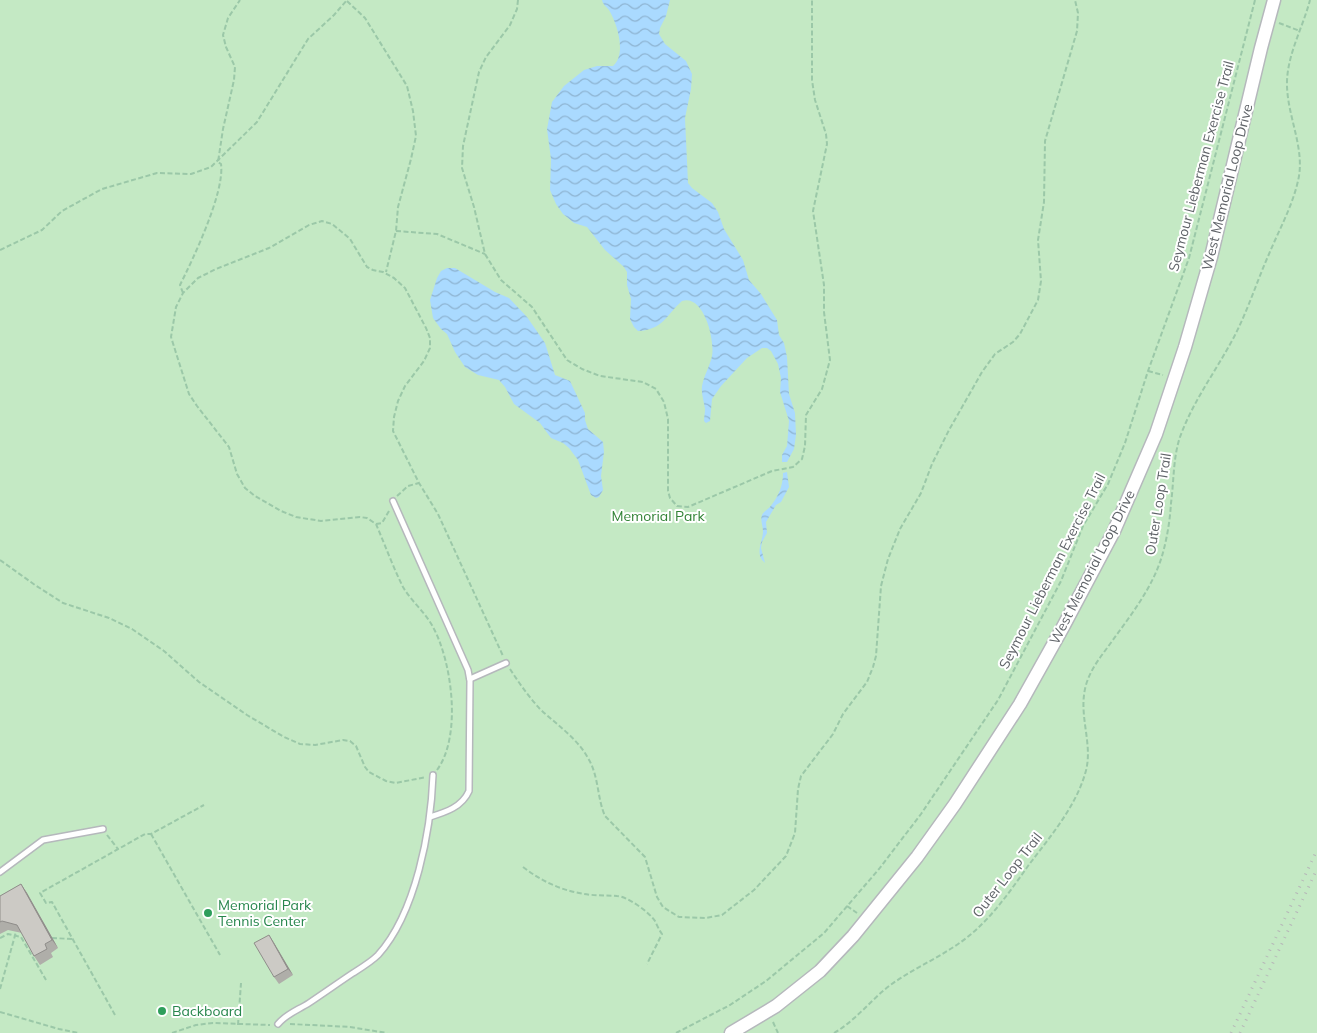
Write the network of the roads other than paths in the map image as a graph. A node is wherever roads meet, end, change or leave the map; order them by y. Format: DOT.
graph roads {
  1 [pos="1274,0"];
  2 [pos="393,501"];
  3 [pos="506,662"];
  4 [pos="470,679"];
  5 [pos="433,776"];
  6 [pos="430,817"];
  7 [pos="103,829"];
  8 [pos="0,872"];
  9 [pos="278,1024"];
  10 [pos="732,1033"];
  1 -- 10 [label="street, West Memorial Loop Drive"];
  2 -- 4 [label="lane"];
  3 -- 4 [label="lane"];
  4 -- 6 [label="lane"];
  5 -- 6 [label="lane"];
  6 -- 9 [label="lane"];
  7 -- 8 [label="lane"];
}
